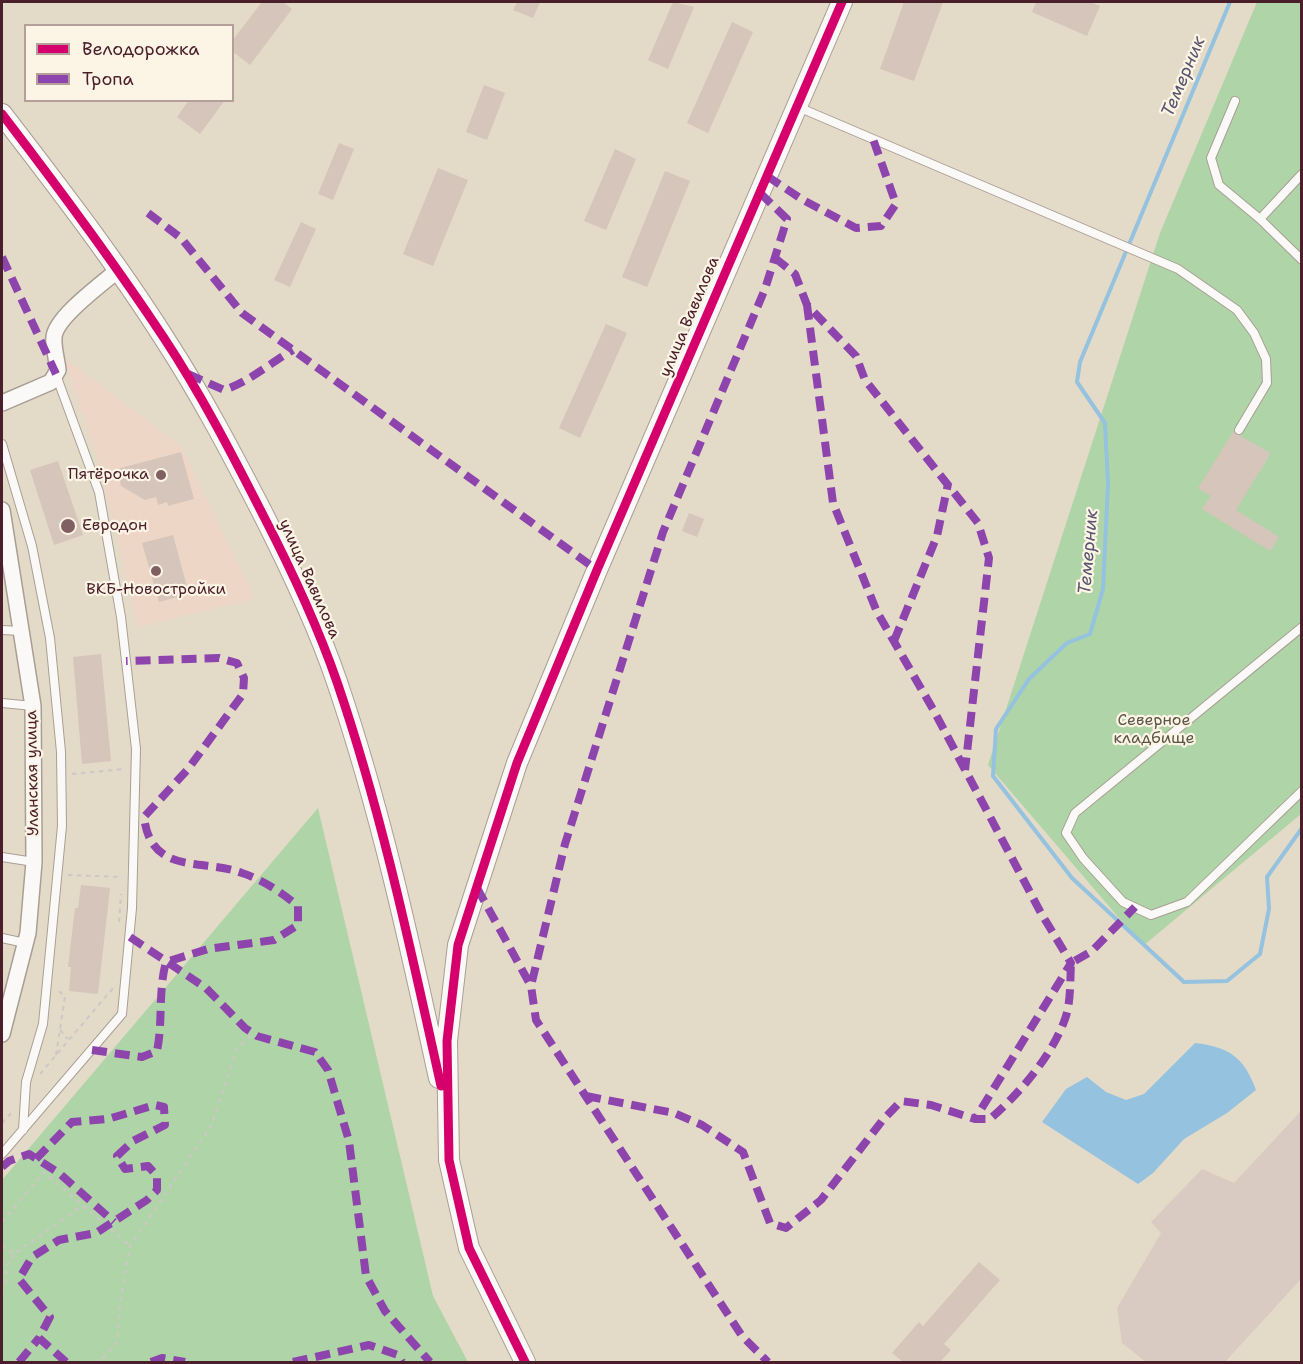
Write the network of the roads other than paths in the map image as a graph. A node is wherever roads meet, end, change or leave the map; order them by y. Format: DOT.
graph roads {
  1 [pos="842,2"];
  2 [pos="1235,101"];
  3 [pos="797,106"];
  4 [pos="2,114"];
  5 [pos="1302,174"];
  6 [pos="1260,219"];
  7 [pos="1302,260"];
  8 [pos="118,270"];
  9 [pos="56,374"];
  10 [pos="2,402"];
  11 [pos="1239,430"];
  12 [pos="2,444"];
  13 [pos="2,510"];
  14 [pos="1302,627"];
  15 [pos="2,630"];
  16 [pos="21,632"];
  17 [pos="2,703"];
  18 [pos="33,706"];
  19 [pos="1302,791"];
  20 [pos="2,857"];
  21 [pos="34,862"];
  22 [pos="2,938"];
  23 [pos="25,943"];
  24 [pos="2,1034"];
  25 [pos="448,1119"];
  26 [pos="23,1130"];
  27 [pos="2,1154"];
  28 [pos="525,1362"];
  1 -- 3 [label="street, улица Вавилова"];
  2 -- 6 [label="lane"];
  3 -- 11 [label="lane"];
  3 -- 25 [label="street, улица Вавилова"];
  4 -- 8 [label="street, улица Вавилова"];
  5 -- 6 [label="lane"];
  6 -- 7 [label="lane"];
  8 -- 9 [label="street"];
  8 -- 25 [label="street, улица Вавилова"];
  9 -- 10 [label="street"];
  9 -- 26 [label="lane"];
  12 -- 26 [label="lane"];
  13 -- 16 [label="street, Уланская улица"];
  14 -- 19 [label="lane"];
  15 -- 16 [label="lane"];
  16 -- 18 [label="street, Уланская улица"];
  17 -- 18 [label="lane"];
  18 -- 21 [label="street, Уланская улица"];
  20 -- 21 [label="lane"];
  21 -- 23 [label="street, Уланская улица"];
  22 -- 23 [label="lane"];
  23 -- 24 [label="street, Уланская улица"];
  25 -- 28 [label="street, улица Вавилова"];
  26 -- 27 [label="lane"];
}
